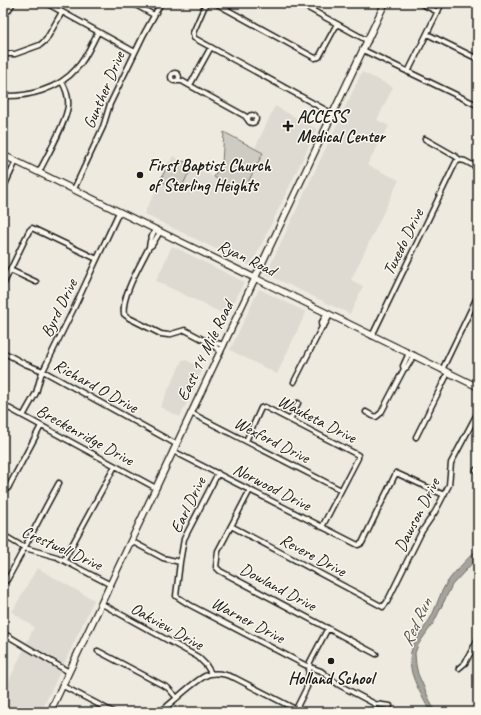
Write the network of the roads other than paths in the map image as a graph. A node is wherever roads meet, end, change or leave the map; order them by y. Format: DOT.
graph roads {
  1 [pos="13,3"];
  2 [pos="46,3"];
  3 [pos="132,3"];
  4 [pos="160,3"];
  5 [pos="206,3"];
  6 [pos="215,3"];
  7 [pos="299,3"];
  8 [pos="385,3"];
  9 [pos="420,3"];
  10 [pos="442,3"];
  11 [pos="8,11"];
  12 [pos="62,12"];
  13 [pos="438,12"];
  14 [pos="154,15"];
  15 [pos="337,24"];
  16 [pos="98,32"];
  17 [pos="427,34"];
  18 [pos="368,40"];
  19 [pos="211,47"];
  20 [pos="363,50"];
  21 [pos="135,52"];
  22 [pos="3,54"];
  23 [pos="478,59"];
  24 [pos="408,72"];
  25 [pos="181,79"];
  26 [pos="62,82"];
  27 [pos="190,85"];
  28 [pos="3,96"];
  29 [pos="478,104"];
  30 [pos="333,114"];
  31 [pos="245,116"];
  32 [pos="250,116"];
  33 [pos="248,120"];
  34 [pos="424,139"];
  35 [pos="3,155"];
  36 [pos="460,160"];
  37 [pos="16,161"];
  38 [pos="478,168"];
  39 [pos="39,172"];
  40 [pos="3,189"];
  41 [pos="74,189"];
  42 [pos="119,212"];
  43 [pos="157,230"];
  44 [pos="97,259"];
  45 [pos="10,270"];
  46 [pos="256,278"];
  47 [pos="36,282"];
  48 [pos="3,285"];
  49 [pos="478,295"];
  50 [pos="328,314"];
  51 [pos="372,336"];
  52 [pos="204,340"];
  53 [pos="224,345"];
  54 [pos="221,351"];
  55 [pos="3,352"];
  56 [pos="411,354"];
  57 [pos="43,371"];
  58 [pos="445,371"];
  59 [pos="294,382"];
  60 [pos="478,387"];
  61 [pos="298,403"];
  62 [pos="4,407"];
  63 [pos="366,412"];
  64 [pos="478,412"];
  65 [pos="191,413"];
  66 [pos="23,416"];
  67 [pos="290,420"];
  68 [pos="41,426"];
  69 [pos="416,437"];
  70 [pos="246,440"];
  71 [pos="176,444"];
  72 [pos="173,450"];
  73 [pos="115,466"];
  74 [pos="218,473"];
  75 [pos="59,483"];
  76 [pos="8,488"];
  77 [pos="156,488"];
  78 [pos="250,490"];
  79 [pos="342,490"];
  80 [pos="444,495"];
  81 [pos="231,526"];
  82 [pos="322,527"];
  83 [pos="3,535"];
  84 [pos="131,541"];
  85 [pos="25,548"];
  86 [pos="64,560"];
  87 [pos="180,562"];
  88 [pos="3,583"];
  89 [pos="111,585"];
  90 [pos="176,596"];
  91 [pos="102,604"];
  92 [pos="383,607"];
  93 [pos="328,628"];
  94 [pos="3,633"];
  95 [pos="478,639"];
  96 [pos="98,651"];
  97 [pos="376,654"];
  98 [pos="309,667"];
  99 [pos="458,668"];
  100 [pos="69,672"];
  101 [pos="211,674"];
  102 [pos="63,686"];
  103 [pos="177,698"];
  104 [pos="390,706"];
  105 [pos="296,709"];
  106 [pos="50,712"];
  107 [pos="113,712"];
  108 [pos="160,712"];
  109 [pos="301,712"];
  1 -- 11 [label="street"];
  2 -- 12 [label="street"];
  3 -- 14 [label="street"];
  4 -- 14 [label="street, Gunther Drive"];
  5 -- 19 [label="street"];
  6 -- 15 [label="street"];
  7 -- 15 [label="street"];
  8 -- 18 [label="main road, East 14 Mile Road"];
  9 -- 13 [label="street"];
  10 -- 13 [label="street"];
  12 -- 16 [label="street"];
  12 -- 22 [label="street"];
  13 -- 17 [label="street"];
  14 -- 21 [label="street, Gunther Drive"];
  15 -- 18 [label="street"];
  16 -- 21 [label="street"];
  16 -- 26 [label="street"];
  17 -- 23 [label="street"];
  17 -- 24 [label="street"];
  18 -- 20 [label="main road, East 14 Mile Road"];
  19 -- 27 [label="street"];
  19 -- 30 [label="street"];
  20 -- 24 [label="street"];
  20 -- 30 [label="main road, East 14 Mile Road"];
  21 -- 41 [label="street, Gunther Drive"];
  24 -- 29 [label="street"];
  25 -- 25 [label="street"];
  25 -- 27 [label="street"];
  26 -- 28 [label="street"];
  26 -- 39 [label="street"];
  27 -- 31 [label="street"];
  30 -- 46 [label="main road, East 14 Mile Road"];
  31 -- 32 [label="street"];
  31 -- 33 [label="street"];
  32 -- 33 [label="street"];
  32 -- 33 [label="street"];
  34 -- 36 [label="street"];
  35 -- 37 [label="main road, Ryan Road"];
  36 -- 38 [label="street"];
  36 -- 51 [label="street, Tuxedo Drive"];
  37 -- 39 [label="main road, Ryan Road"];
  37 -- 40 [label="street"];
  39 -- 41 [label="main road, Ryan Road"];
  41 -- 42 [label="main road, Ryan Road"];
  42 -- 43 [label="main road, Ryan Road"];
  42 -- 44 [label="street, Byrd Drive"];
  43 -- 46 [label="main road, Ryan Road"];
  43 -- 52 [label="street"];
  44 -- 45 [label="street"];
  44 -- 57 [label="street, Byrd Drive"];
  45 -- 47 [label="street"];
  45 -- 48 [label="street"];
  46 -- 50 [label="main road, Ryan Road"];
  46 -- 53 [label="main road, East 14 Mile Road"];
  49 -- 58 [label="street"];
  50 -- 51 [label="main road, Ryan Road"];
  50 -- 59 [label="street"];
  51 -- 56 [label="main road, Ryan Road"];
  52 -- 53 [label="street"];
  52 -- 54 [label="street"];
  53 -- 54 [label="main road, East 14 Mile Road"];
  54 -- 65 [label="main road, East 14 Mile Road"];
  55 -- 57 [label="street, Richard O Drive"];
  56 -- 58 [label="main road, Ryan Road"];
  56 -- 63 [label="street"];
  57 -- 66 [label="street, Byrd Drive"];
  57 -- 71 [label="street, Richard O Drive"];
  58 -- 60 [label="main road, Ryan Road"];
  58 -- 69 [label="street"];
  61 -- 67 [label="street"];
  62 -- 66 [label="street, Breckenridge Drive"];
  64 -- 80 [label="street, Dawson Drive"];
  65 -- 70 [label="street, Wexford Drive"];
  65 -- 71 [label="main road, East 14 Mile Road"];
  66 -- 68 [label="street, Breckenridge Drive"];
  67 -- 70 [label="street, Wauketa Drive"];
  67 -- 79 [label="street, Wauketa Drive"];
  68 -- 73 [label="street, Breckenridge Drive"];
  68 -- 76 [label="street"];
  70 -- 79 [label="street, Wexford Drive"];
  71 -- 72 [label="main road, East 14 Mile Road"];
  72 -- 74 [label="street, Norwood Drive"];
  72 -- 77 [label="main road, East 14 Mile Road"];
  73 -- 77 [label="street, Breckenridge Drive"];
  73 -- 86 [label="street"];
  74 -- 78 [label="street, Norwood Drive"];
  74 -- 87 [label="street, Earl Drive"];
  75 -- 85 [label="street"];
  77 -- 84 [label="main road, East 14 Mile Road"];
  78 -- 81 [label="street"];
  78 -- 82 [label="street, Norwood Drive"];
  79 -- 82 [label="street"];
  80 -- 82 [label="street, Norwood Drive"];
  80 -- 92 [label="street, Dawson Drive"];
  81 -- 92 [label="street, Revere Drive"];
  81 -- 93 [label="street, Dowland Drive"];
  83 -- 85 [label="street, Crestwell Drive"];
  84 -- 87 [label="street"];
  84 -- 89 [label="main road, East 14 Mile Road"];
  85 -- 86 [label="street, Crestwell Drive"];
  85 -- 88 [label="street"];
  86 -- 89 [label="street, Crestwell Drive"];
  87 -- 90 [label="street, Earl Drive"];
  89 -- 91 [label="main road, East 14 Mile Road"];
  90 -- 98 [label="street, Warner Drive"];
  91 -- 100 [label="main road, East 14 Mile Road"];
  91 -- 101 [label="street, Oakview Drive"];
  93 -- 97 [label="street, Dowland Drive"];
  93 -- 98 [label="street"];
  94 -- 100 [label="street"];
  95 -- 99 [label="street"];
  96 -- 103 [label="street"];
  98 -- 104 [label="street, Warner Drive"];
  98 -- 105 [label="street"];
  100 -- 102 [label="main road, East 14 Mile Road"];
  101 -- 103 [label="street"];
  101 -- 105 [label="street, Oakview Drive"];
  102 -- 106 [label="main road, East 14 Mile Road"];
  102 -- 107 [label="street"];
  103 -- 108 [label="street"];
  105 -- 109 [label="street, Oakview Drive"];
}
